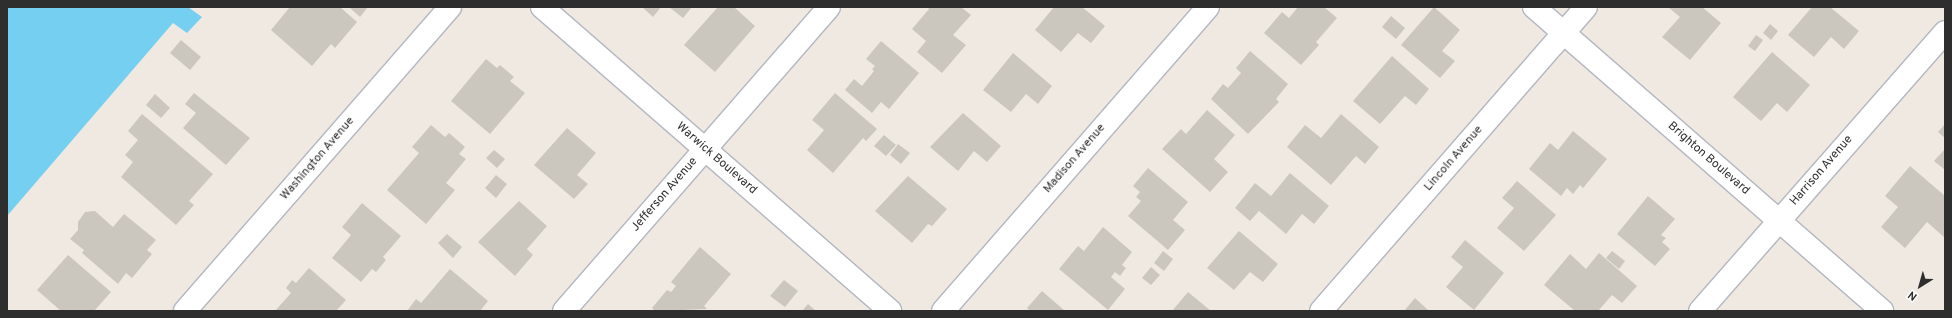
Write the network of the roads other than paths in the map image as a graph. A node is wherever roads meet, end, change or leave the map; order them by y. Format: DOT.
graph roads {
  1 [pos="450,7"];
  2 [pos="542,7"];
  3 [pos="829,7"];
  4 [pos="1208,7"];
  5 [pos="1534,7"];
  6 [pos="1586,7"];
  7 [pos="1945,32"];
  8 [pos="1564,33"];
  9 [pos="705,149"];
  10 [pos="1779,220"];
  11 [pos="185,311"];
  12 [pos="564,311"];
  13 [pos="890,311"];
  14 [pos="943,311"];
  15 [pos="1321,311"];
  16 [pos="1700,311"];
  17 [pos="1882,311"];
  1 -- 11 [label="street, Washington Avenue"];
  2 -- 9 [label="street, Warwick Boulevard"];
  3 -- 9 [label="street, Jefferson Avenue"];
  4 -- 14 [label="street, Madison Avenue"];
  5 -- 8 [label="street, Brighton Boulevard"];
  6 -- 8 [label="street, Lincoln Avenue"];
  7 -- 10 [label="street, Harrison Avenue"];
  8 -- 10 [label="street, Brighton Boulevard"];
  8 -- 15 [label="street, Lincoln Avenue"];
  9 -- 12 [label="street, Jefferson Avenue"];
  9 -- 13 [label="street, Warwick Boulevard"];
  10 -- 16 [label="street, Harrison Avenue"];
  10 -- 17 [label="street, Brighton Boulevard"];
}
